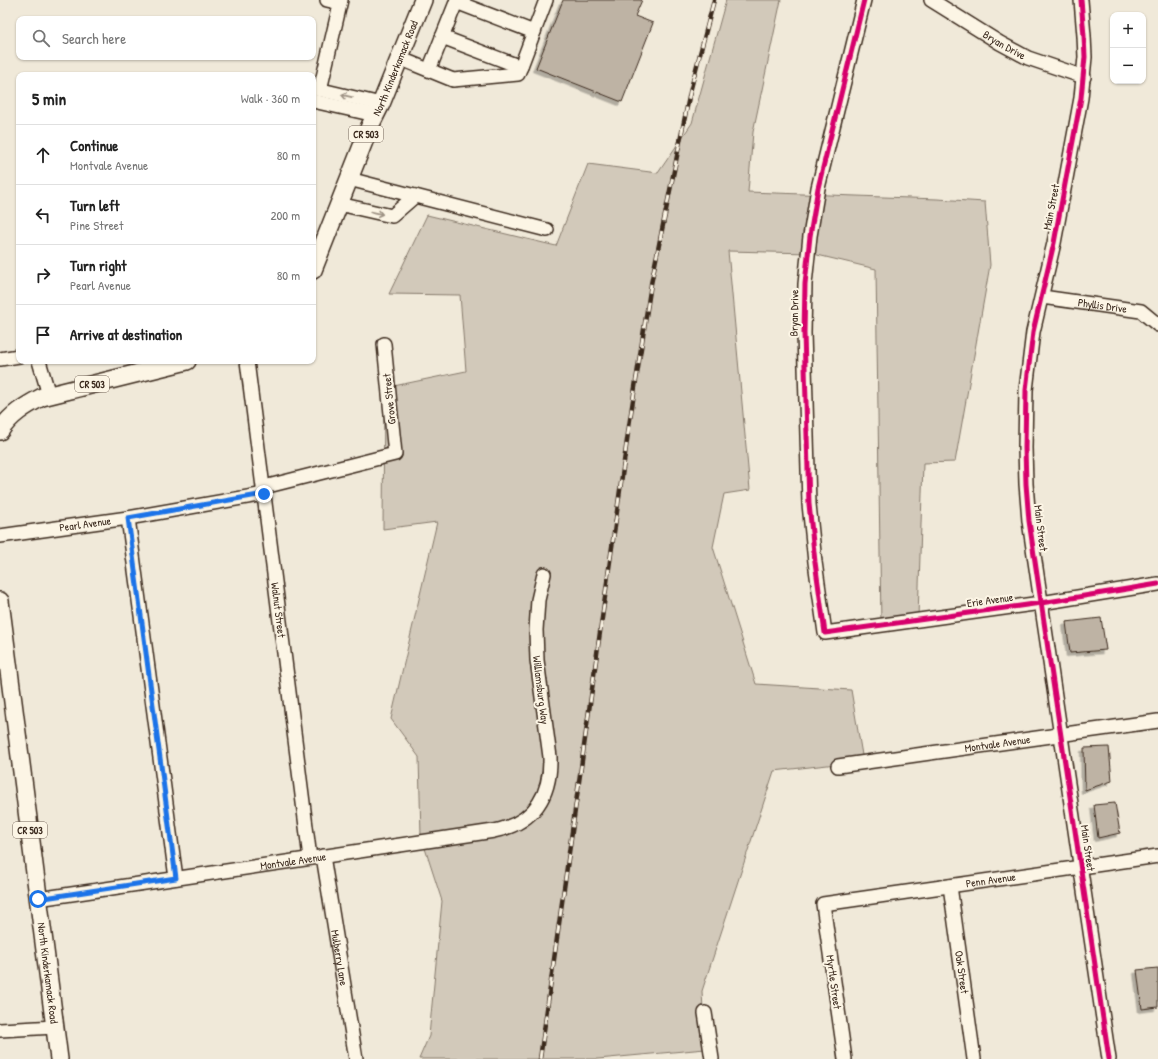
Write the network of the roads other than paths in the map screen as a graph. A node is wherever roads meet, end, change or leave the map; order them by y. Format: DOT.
graph roads {
  1 [pos="327,0"];
  2 [pos="422,0"];
  3 [pos="546,0"];
  4 [pos="864,0"];
  5 [pos="931,0"];
  6 [pos="1081,0"];
  7 [pos="340,1"];
  8 [pos="457,1"];
  9 [pos="534,32"];
  10 [pos="442,37"];
  11 [pos="399,58"];
  12 [pos="521,67"];
  13 [pos="429,70"];
  14 [pos="1084,77"];
  15 [pos="317,89"];
  16 [pos="316,101"];
  17 [pos="378,110"];
  18 [pos="348,179"];
  19 [pos="415,196"];
  20 [pos="339,204"];
  21 [pos="547,230"];
  22 [pos="316,262"];
  23 [pos="1042,297"];
  24 [pos="1158,325"];
  25 [pos="384,344"];
  26 [pos="16,356"];
  27 [pos="0,359"];
  28 [pos="40,364"];
  29 [pos="175,364"];
  30 [pos="247,364"];
  31 [pos="49,395"];
  32 [pos="2,426"];
  33 [pos="395,454"];
  34 [pos="264,490"];
  35 [pos="128,518"];
  36 [pos="0,536"];
  37 [pos="544,574"];
  38 [pos="1158,584"];
  39 [pos="0,601"];
  40 [pos="1042,603"];
  41 [pos="825,633"];
  42 [pos="3,652"];
  43 [pos="1158,721"];
  44 [pos="1061,735"];
  45 [pos="838,766"];
  46 [pos="539,804"];
  47 [pos="1158,856"];
  48 [pos="317,857"];
  49 [pos="1080,867"];
  50 [pos="176,878"];
  51 [pos="950,886"];
  52 [pos="38,899"];
  53 [pos="823,904"];
  54 [pos="705,1013"];
  55 [pos="55,1027"];
  56 [pos="0,1030"];
  57 [pos="59,1059"];
  58 [pos="356,1059"];
  59 [pos="712,1059"];
  60 [pos="845,1059"];
  61 [pos="974,1059"];
  62 [pos="1109,1059"];
  1 -- 7 [label="street"];
  2 -- 11 [label="main road, North Kinderkamack Road / CR 503"];
  3 -- 9 [label="street"];
  4 -- 41 [label="street, Bryan Drive"];
  5 -- 14 [label="street, Bryan Drive"];
  6 -- 14 [label="street, Main Street"];
  7 -- 15 [label="street"];
  8 -- 9 [label="street"];
  8 -- 10 [label="street"];
  9 -- 12 [label="street"];
  10 -- 12 [label="street"];
  10 -- 13 [label="street"];
  11 -- 13 [label="street"];
  11 -- 17 [label="main road, North Kinderkamack Road / CR 503"];
  12 -- 13 [label="street"];
  14 -- 23 [label="street, Main Street"];
  17 -- 15 [label="street, one-way"];
  16 -- 17 [label="street"];
  17 -- 18 [label="main road, North Kinderkamack Road / CR 503"];
  18 -- 19 [label="street"];
  18 -- 20 [label="main road, North Kinderkamack Road / CR 503"];
  20 -- 19 [label="street, one-way"];
  19 -- 21 [label="street"];
  20 -- 22 [label="main road, North Kinderkamack Road / CR 503"];
  23 -- 24 [label="street, Phyllis Drive"];
  23 -- 40 [label="street, Main Street"];
  25 -- 33 [label="street, Grove Street"];
  26 -- 27 [label="street"];
  28 -- 31 [label="street"];
  29 -- 31 [label="main road, CR 503"];
  30 -- 34 [label="street, Walnut Street"];
  31 -- 32 [label="main road, CR 503"];
  33 -- 34 [label="street, Pearl Avenue"];
  34 -- 35 [label="street, Pearl Avenue"];
  34 -- 48 [label="street, Walnut Street"];
  35 -- 36 [label="street, Pearl Avenue"];
  35 -- 50 [label="street"];
  37 -- 46 [label="street, Williamsburg Way"];
  38 -- 40 [label="street, Erie Avenue"];
  39 -- 42 [label="main road, North Kinderkamack Road / CR 503"];
  40 -- 41 [label="street, Erie Avenue"];
  40 -- 44 [label="street, Main Street"];
  42 -- 52 [label="main road, North Kinderkamack Road / CR 503"];
  43 -- 44 [label="street, Montvale Avenue"];
  44 -- 45 [label="street, Montvale Avenue"];
  44 -- 49 [label="street, Main Street"];
  46 -- 48 [label="street, Montvale Avenue"];
  47 -- 49 [label="street, Penn Avenue"];
  48 -- 50 [label="street, Montvale Avenue"];
  48 -- 58 [label="street, Mulberry Lane"];
  49 -- 51 [label="street, Penn Avenue"];
  49 -- 62 [label="street, Main Street"];
  50 -- 52 [label="street, Montvale Avenue"];
  51 -- 53 [label="street, Penn Avenue"];
  51 -- 61 [label="street, Oak Street"];
  52 -- 55 [label="main road, North Kinderkamack Road / CR 503"];
  53 -- 60 [label="street, Myrtle Street"];
  54 -- 59 [label="street"];
  55 -- 56 [label="street"];
  55 -- 57 [label="main road, North Kinderkamack Road / CR 503"];
}
